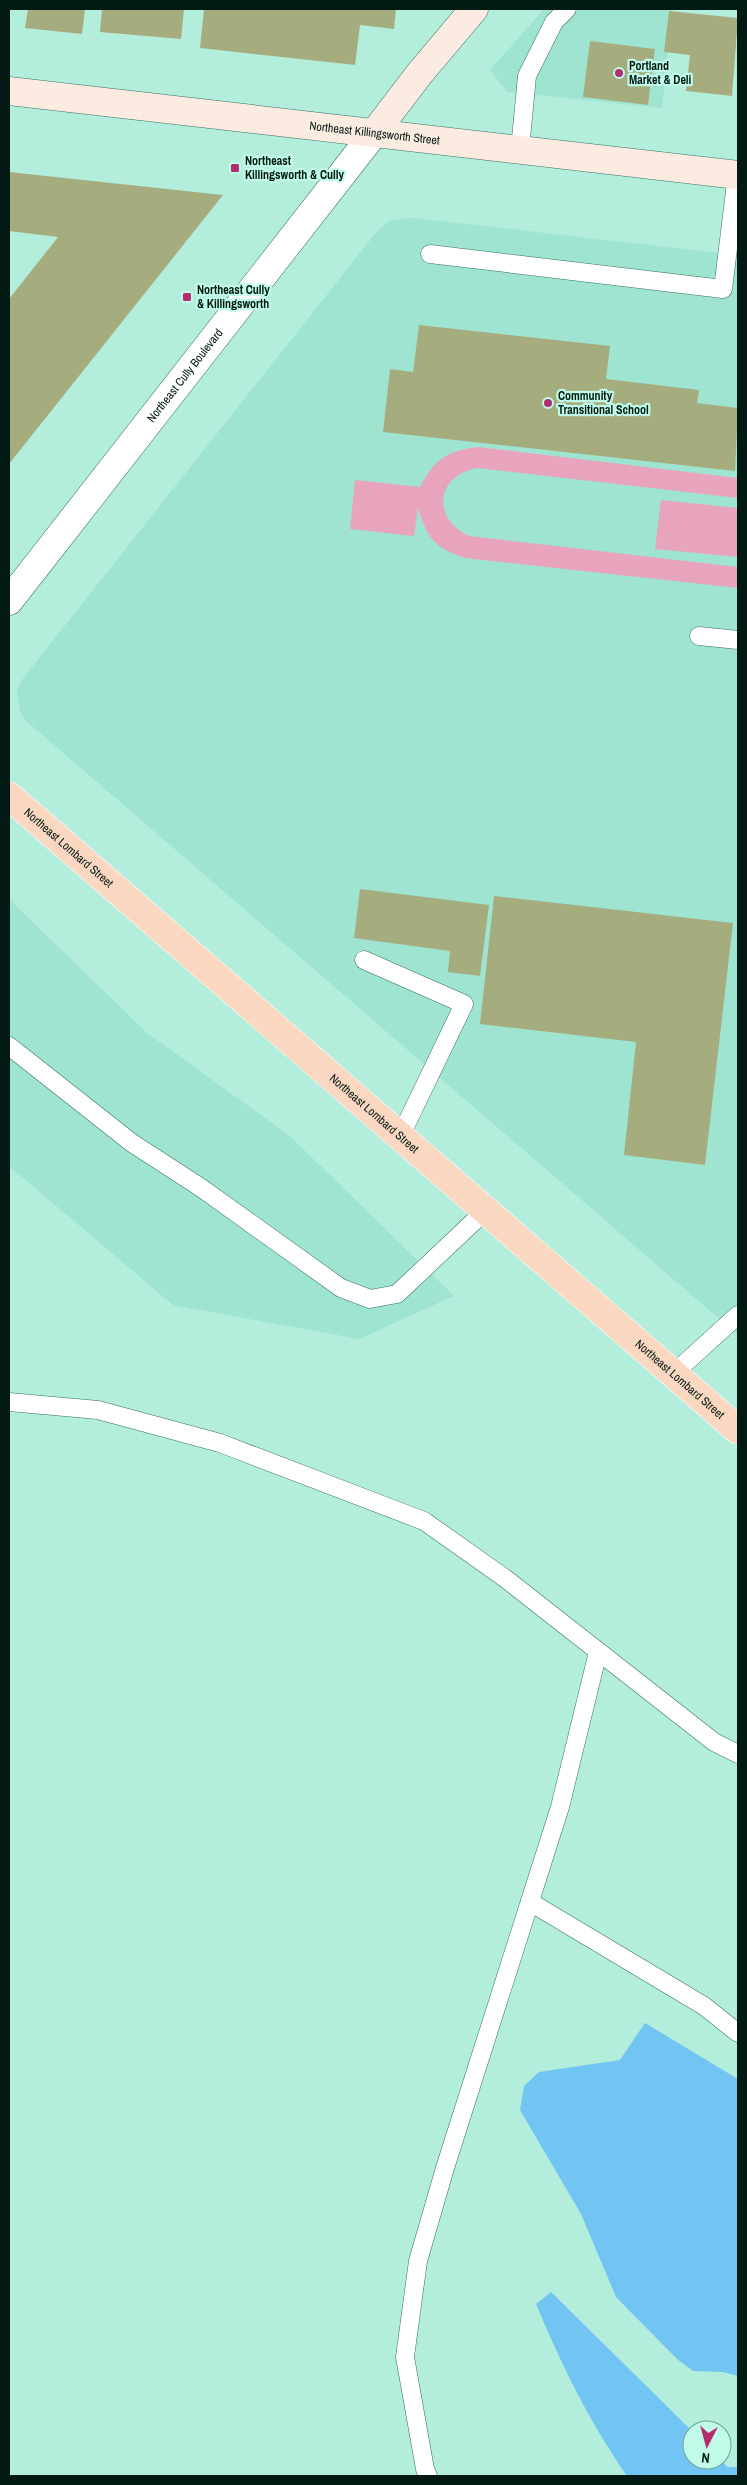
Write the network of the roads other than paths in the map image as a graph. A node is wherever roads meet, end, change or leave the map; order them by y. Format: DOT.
graph roads {
  1 [pos="474,9"];
  2 [pos="567,9"];
  3 [pos="9,91"];
  4 [pos="375,132"];
  5 [pos="520,148"];
  6 [pos="738,175"];
  7 [pos="430,254"];
  8 [pos="9,601"];
  9 [pos="699,636"];
  10 [pos="738,640"];
  11 [pos="9,796"];
  12 [pos="364,960"];
  13 [pos="9,1046"];
  14 [pos="400,1137"];
  15 [pos="485,1211"];
  16 [pos="738,1315"];
  17 [pos="673,1374"];
  18 [pos="9,1402"];
  19 [pos="738,1430"];
  20 [pos="598,1652"];
  21 [pos="738,1754"];
  22 [pos="530,1902"];
  23 [pos="738,2033"];
  24 [pos="428,2476"];
  1 -- 4 [label="main road, Northeast Cully Boulevard"];
  2 -- 5 [label="lane"];
  3 -- 4 [label="main road, Northeast Killingsworth Street"];
  4 -- 5 [label="main road, Northeast Killingsworth Street"];
  4 -- 8 [label="street, Northeast Cully Boulevard"];
  5 -- 6 [label="main road, Northeast Killingsworth Street"];
  6 -- 7 [label="lane"];
  9 -- 10 [label="lane"];
  11 -- 14 [label="main road, Northeast Lombard Street"];
  12 -- 14 [label="lane"];
  13 -- 15 [label="lane"];
  14 -- 15 [label="main road, Northeast Lombard Street"];
  15 -- 17 [label="main road, Northeast Lombard Street"];
  16 -- 17 [label="lane"];
  17 -- 19 [label="main road, Northeast Lombard Street"];
  18 -- 20 [label="lane"];
  20 -- 21 [label="lane"];
  20 -- 22 [label="lane"];
  22 -- 23 [label="lane"];
  22 -- 24 [label="lane"];
}
